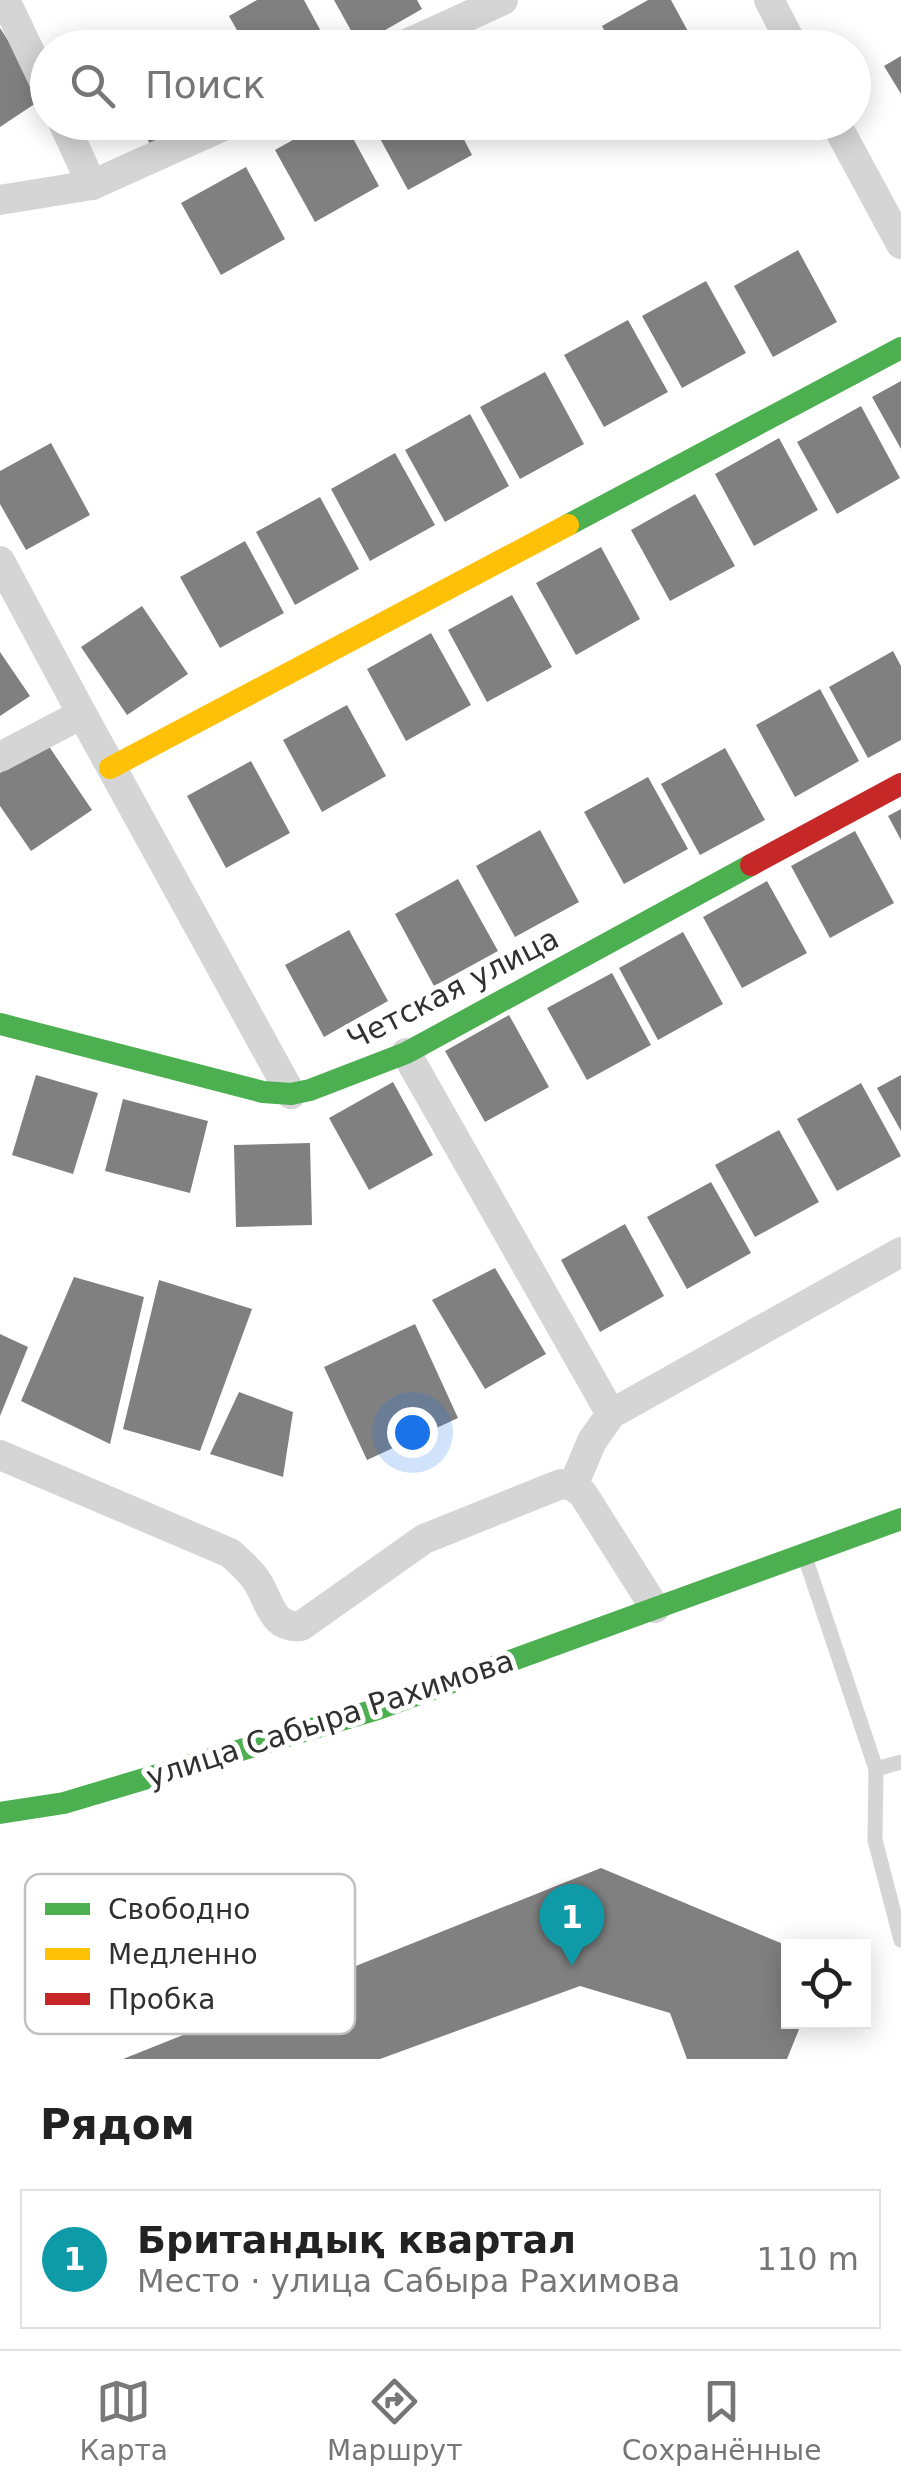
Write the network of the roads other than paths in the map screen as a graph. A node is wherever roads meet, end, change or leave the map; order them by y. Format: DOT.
graph roads {
  1 [pos="5,0"];
  2 [pos="503,0"];
  3 [pos="769,0"];
  4 [pos="437,30"];
  5 [pos="785,30"];
  6 [pos="30,52"];
  7 [pos="71,140"];
  8 [pos="193,140"];
  9 [pos="845,140"];
  10 [pos="92,186"];
  11 [pos="0,200"];
  12 [pos="901,244"];
  13 [pos="901,348"];
  14 [pos="0,561"];
  15 [pos="82,714"];
  16 [pos="0,757"];
  17 [pos="110,768"];
  18 [pos="901,784"];
  19 [pos="0,1024"];
  20 [pos="406,1053"];
  21 [pos="291,1094"];
  22 [pos="901,1252"];
  23 [pos="611,1414"];
  24 [pos="0,1455"];
  25 [pos="573,1486"];
  26 [pos="901,1519"];
  27 [pos="804,1554"];
  28 [pos="656,1608"];
  29 [pos="901,1762"];
  30 [pos="876,1768"];
  31 [pos="0,1813"];
  32 [pos="901,1940"];
  1 -- 6 [label="street"];
  2 -- 4 [label="street"];
  3 -- 5 [label="street"];
  7 -- 10 [label="street"];
  8 -- 10 [label="street"];
  9 -- 12 [label="street"];
  10 -- 11 [label="street"];
  13 -- 17 [label="street"];
  14 -- 15 [label="street"];
  15 -- 16 [label="street"];
  15 -- 17 [label="street"];
  17 -- 21 [label="street"];
  18 -- 20 [label="street, Четская улица"];
  19 -- 21 [label="street, Четская улица"];
  20 -- 21 [label="street, Четская улица"];
  20 -- 23 [label="street"];
  22 -- 23 [label="street"];
  23 -- 25 [label="street"];
  24 -- 25 [label="street"];
  25 -- 28 [label="street"];
  26 -- 27 [label="street, улица Сабыра Рахимова"];
  27 -- 28 [label="street, улица Сабыра Рахимова"];
  27 -- 30 [label="lane"];
  28 -- 31 [label="street, улица Сабыра Рахимова"];
  29 -- 30 [label="lane"];
  30 -- 32 [label="lane"];
}
